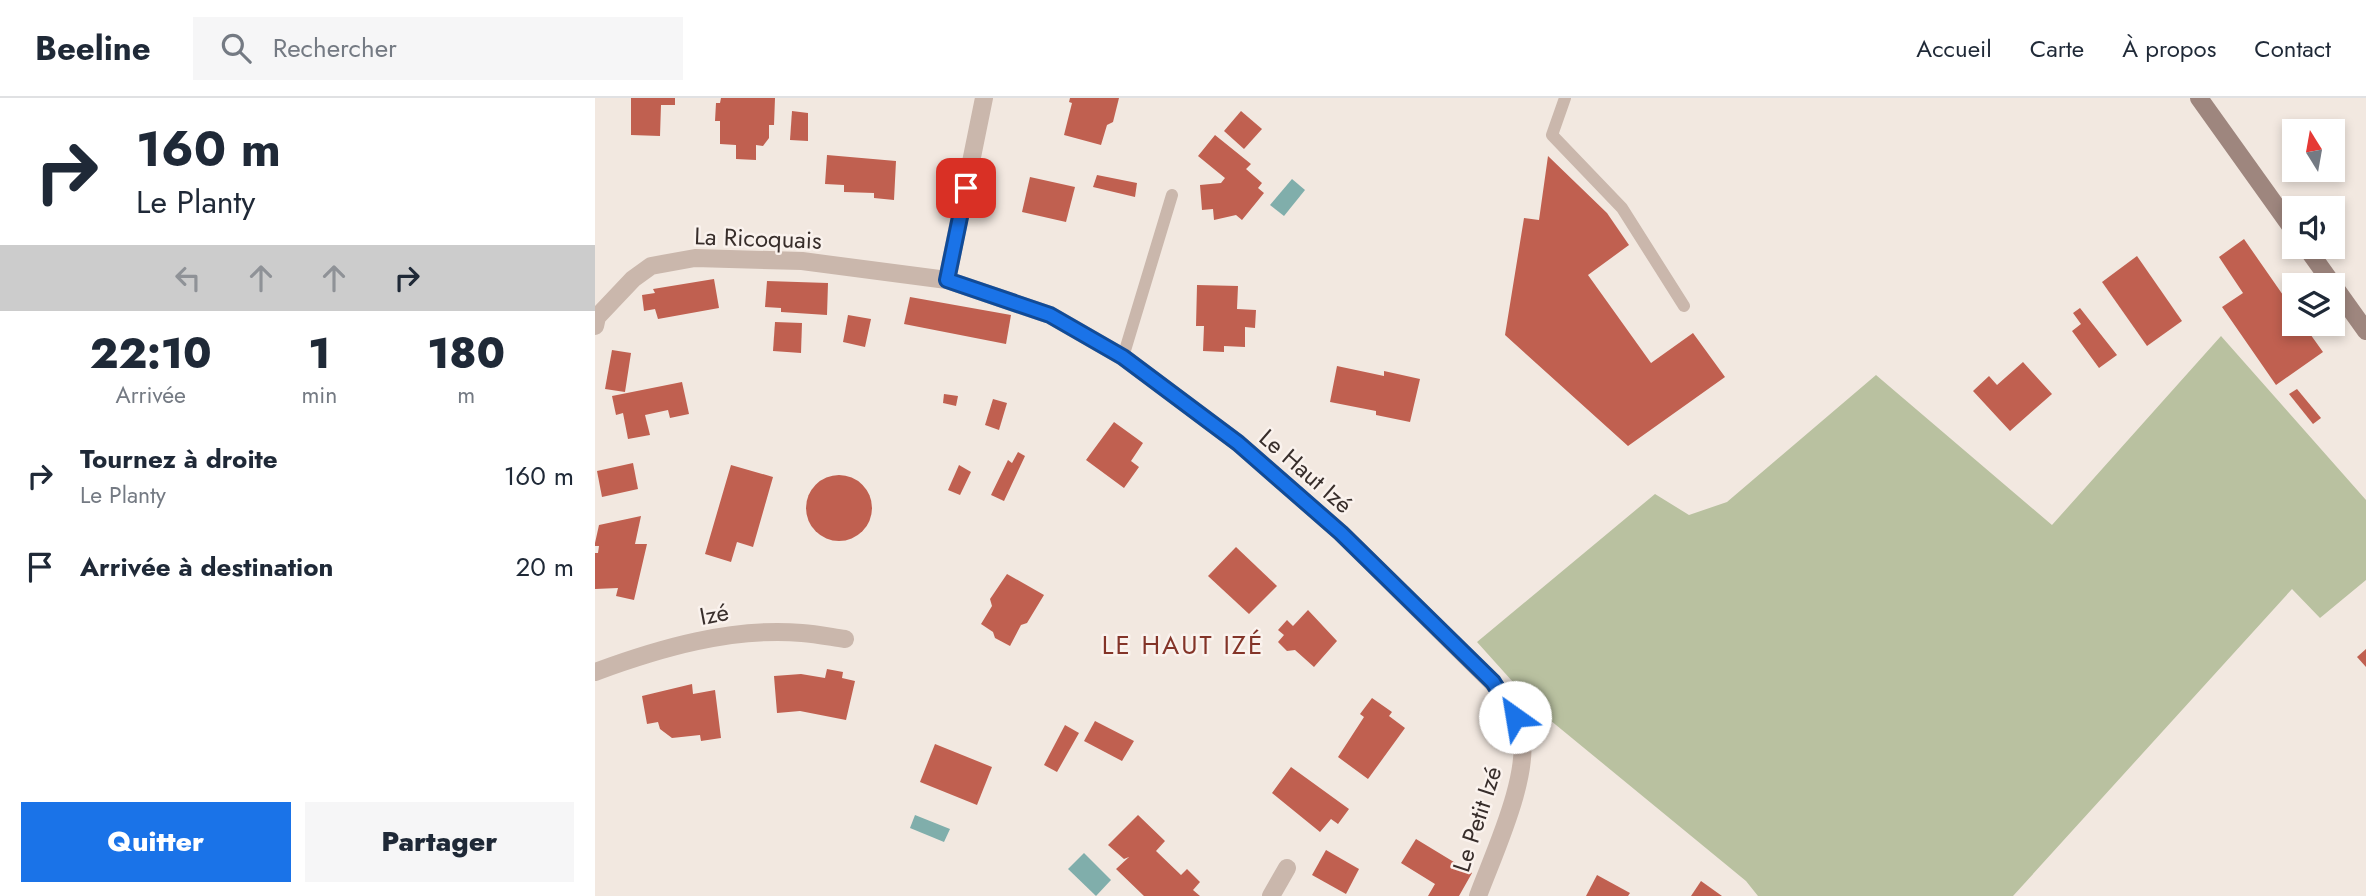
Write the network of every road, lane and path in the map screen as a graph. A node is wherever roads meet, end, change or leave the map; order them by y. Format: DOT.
graph roads {
  1 [pos="984,98"];
  2 [pos="1565,98"];
  3 [pos="2199,98"];
  4 [pos="1172,195"];
  5 [pos="2282,214"];
  6 [pos="2315,259"];
  7 [pos="947,280"];
  8 [pos="1684,306"];
  9 [pos="596,315"];
  10 [pos="2366,331"];
  11 [pos="1123,357"];
  12 [pos="845,639"];
  13 [pos="595,672"];
  14 [pos="1515,717"];
  15 [pos="1287,868"];
  16 [pos="1271,896"];
  17 [pos="1478,896"];
  1 -- 7 [label="street"];
  2 -- 8 [label="lane"];
  3 -- 5 [label="main road"];
  4 -- 11 [label="lane"];
  6 -- 10 [label="main road"];
  7 -- 9 [label="street, La Ricoquais"];
  7 -- 11 [label="street, Le Haut Izé"];
  11 -- 14 [label="street, Le Haut Izé"];
  12 -- 13 [label="street, Izé"];
  14 -- 17 [label="street, Le Petit Izé"];
  15 -- 16 [label="street"];
}
